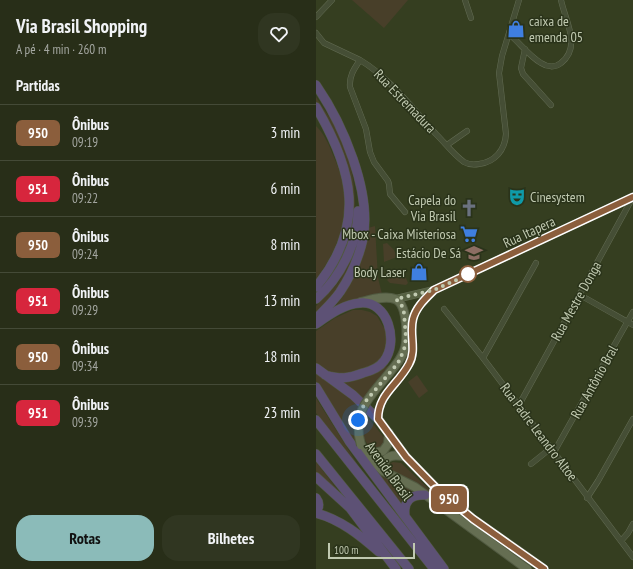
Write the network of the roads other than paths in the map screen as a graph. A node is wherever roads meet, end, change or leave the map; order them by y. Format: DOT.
graph roads {
  1 [pos="332,0"];
  2 [pos="465,0"];
  3 [pos="519,0"];
  4 [pos="561,0"];
  5 [pos="316,16"];
  6 [pos="471,18"];
  7 [pos="316,33"];
  8 [pos="508,34"];
  9 [pos="525,49"];
  10 [pos="360,60"];
  11 [pos="316,86"];
  12 [pos="551,105"];
  13 [pos="316,107"];
  14 [pos="318,114"];
  15 [pos="467,131"];
  16 [pos="447,146"];
  17 [pos="359,183"];
  18 [pos="633,197"];
  19 [pos="405,212"];
  20 [pos="536,263"];
  21 [pos="316,287"];
  22 [pos="434,290"];
  23 [pos="580,295"];
  24 [pos="316,299"];
  25 [pos="396,299"];
  26 [pos="361,302"];
  27 [pos="444,309"];
  28 [pos="633,312"];
  29 [pos="316,319"];
  30 [pos="627,322"];
  31 [pos="316,324"];
  32 [pos="633,325"];
  33 [pos="483,358"];
  34 [pos="316,368"];
  35 [pos="325,375"];
  36 [pos="316,387"];
  37 [pos="519,405"];
  38 [pos="378,419"];
  39 [pos="633,419"];
  40 [pos="316,420"];
  41 [pos="389,433"];
  42 [pos="362,447"];
  43 [pos="553,450"];
  44 [pos="316,454"];
  45 [pos="406,457"];
  46 [pos="531,464"];
  47 [pos="390,475"];
  48 [pos="316,477"];
  49 [pos="425,496"];
  50 [pos="316,498"];
  51 [pos="587,498"];
  52 [pos="316,512"];
  53 [pos="448,512"];
  54 [pos="405,516"];
  55 [pos="473,519"];
  56 [pos="633,524"];
  57 [pos="621,541"];
  58 [pos="417,547"];
  59 [pos="633,557"];
  60 [pos="395,569"];
  61 [pos="409,569"];
  62 [pos="434,569"];
  63 [pos="444,569"];
  64 [pos="527,569"];
  65 [pos="544,569"];
  1 -- 5 [label="street"];
  2 -- 6 [label="street"];
  3 -- 8 [label="street, Rua Estremadura"];
  4 -- 9 [label="street"];
  7 -- 10 [label="street, Rua Estremadura"];
  8 -- 9 [label="street"];
  8 -- 16 [label="street, Rua Estremadura"];
  9 -- 12 [label="street"];
  10 -- 16 [label="street, Rua Estremadura"];
  10 -- 19 [label="street, Rua Estremadura"];
  11 -- 17 [label="highway"];
  13 -- 14 [label="highway"];
  14 -- 21 [label="highway"];
  15 -- 16 [label="street, Rua Estremadura"];
  17 -- 24 [label="highway"];
  17 -- 29 [label="highway"];
  18 -- 22 [label="street, Rua Itapera"];
  18 -- 23 [label="street, Rua Mestre Donga"];
  20 -- 33 [label="street"];
  22 -- 25 [label="street, Rua Itapera"];
  22 -- 38 [label="street, Rua Itapera"];
  23 -- 30 [label="street"];
  23 -- 37 [label="street, Rua Mestre Donga"];
  25 -- 26 [label="main road"];
  25 -- 42 [label="main road, bridge"];
  26 -- 31 [label="highway"];
  26 -- 35 [label="highway"];
  27 -- 33 [label="street, Rua Padre Leandro Altoe"];
  28 -- 30 [label="street, Rua Antônio Bral"];
  30 -- 32 [label="street"];
  30 -- 43 [label="street, Rua Antônio Bral"];
  33 -- 37 [label="street, Rua Padre Leandro Altoe"];
  34 -- 35 [label="highway"];
  35 -- 38 [label="highway"];
  36 -- 54 [label="highway, Avenida Brasil"];
  37 -- 43 [label="street, Rua Padre Leandro Altoe"];
  38 -- 41 [label="main road"];
  39 -- 51 [label="street"];
  40 -- 58 [label="highway, Avenida Brasil"];
  41 -- 42 [label="main road"];
  41 -- 45 [label="main road"];
  42 -- 47 [label="main road"];
  43 -- 46 [label="street"];
  43 -- 51 [label="street, Rua Padre Leandro Altoe"];
  44 -- 61 [label="highway"];
  45 -- 47 [label="main road"];
  45 -- 55 [label="main road"];
  47 -- 49 [label="main road"];
  48 -- 60 [label="highway"];
  49 -- 53 [label="main road"];
  49 -- 54 [label="highway"];
  50 -- 52 [label="highway"];
  51 -- 57 [label="street, Rua Padre Leandro Altoe"];
  52 -- 60 [label="highway"];
  53 -- 55 [label="main road"];
  53 -- 64 [label="main road"];
  54 -- 63 [label="highway, Avenida Brasil"];
  55 -- 65 [label="main road"];
  56 -- 57 [label="street"];
  57 -- 59 [label="street, Rua Padre Leandro Altoe"];
  58 -- 62 [label="highway, Avenida Brasil"];
  58 -- 63 [label="highway"];
}
